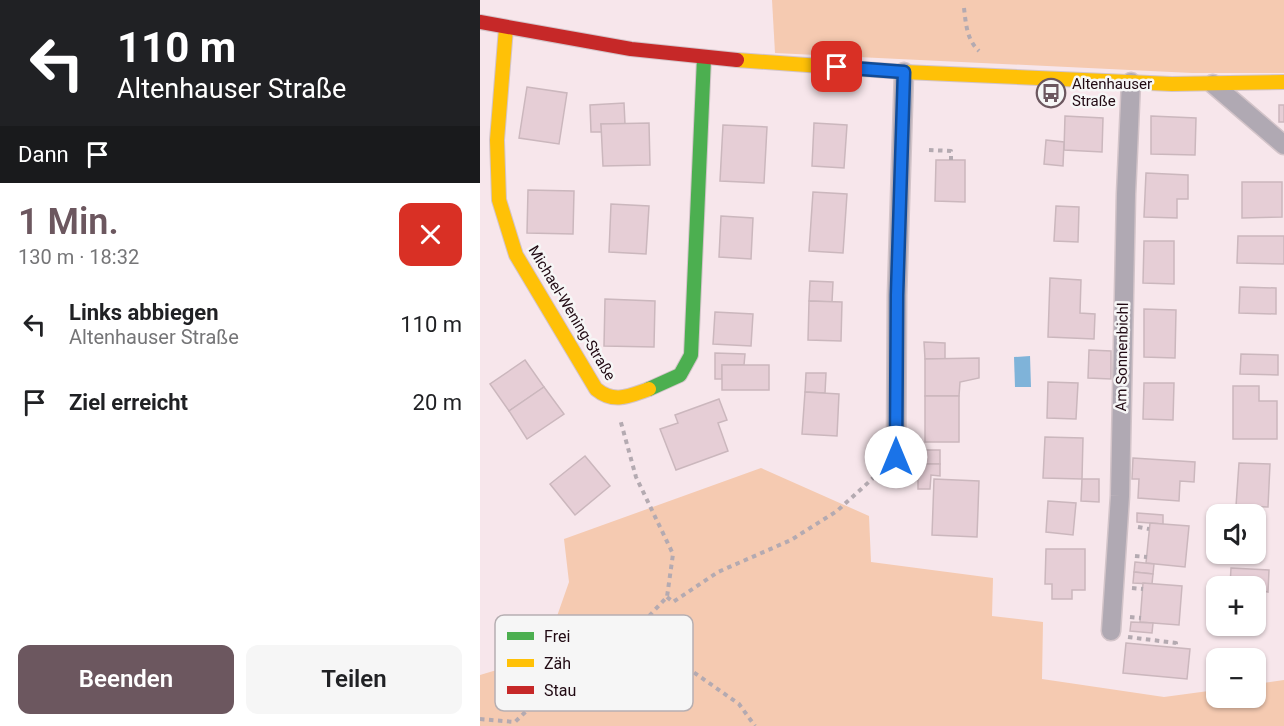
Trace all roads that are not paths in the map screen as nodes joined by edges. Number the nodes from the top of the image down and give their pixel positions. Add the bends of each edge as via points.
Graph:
1 (480, 22) edge
2 (506, 28) junction
3 (704, 58) junction
4 (904, 72) junction
5 (1131, 82) junction
6 (1284, 82) edge
7 (1213, 84) junction
8 (1284, 145) edge
9 (896, 457) road end
10 (1111, 631) road end

1 - 2 street
2 - 3 street
2 - 3 street, Michael-Wening-Straße via 497,140 499,200 516,255 596,389 607,397 653,389 679,376 692,354
3 - 4 street
4 - 5 street
4 - 9 street
5 - 7 street
5 - 10 street, Am Sonnenbichl via 1119,525
6 - 7 street
7 - 8 street

